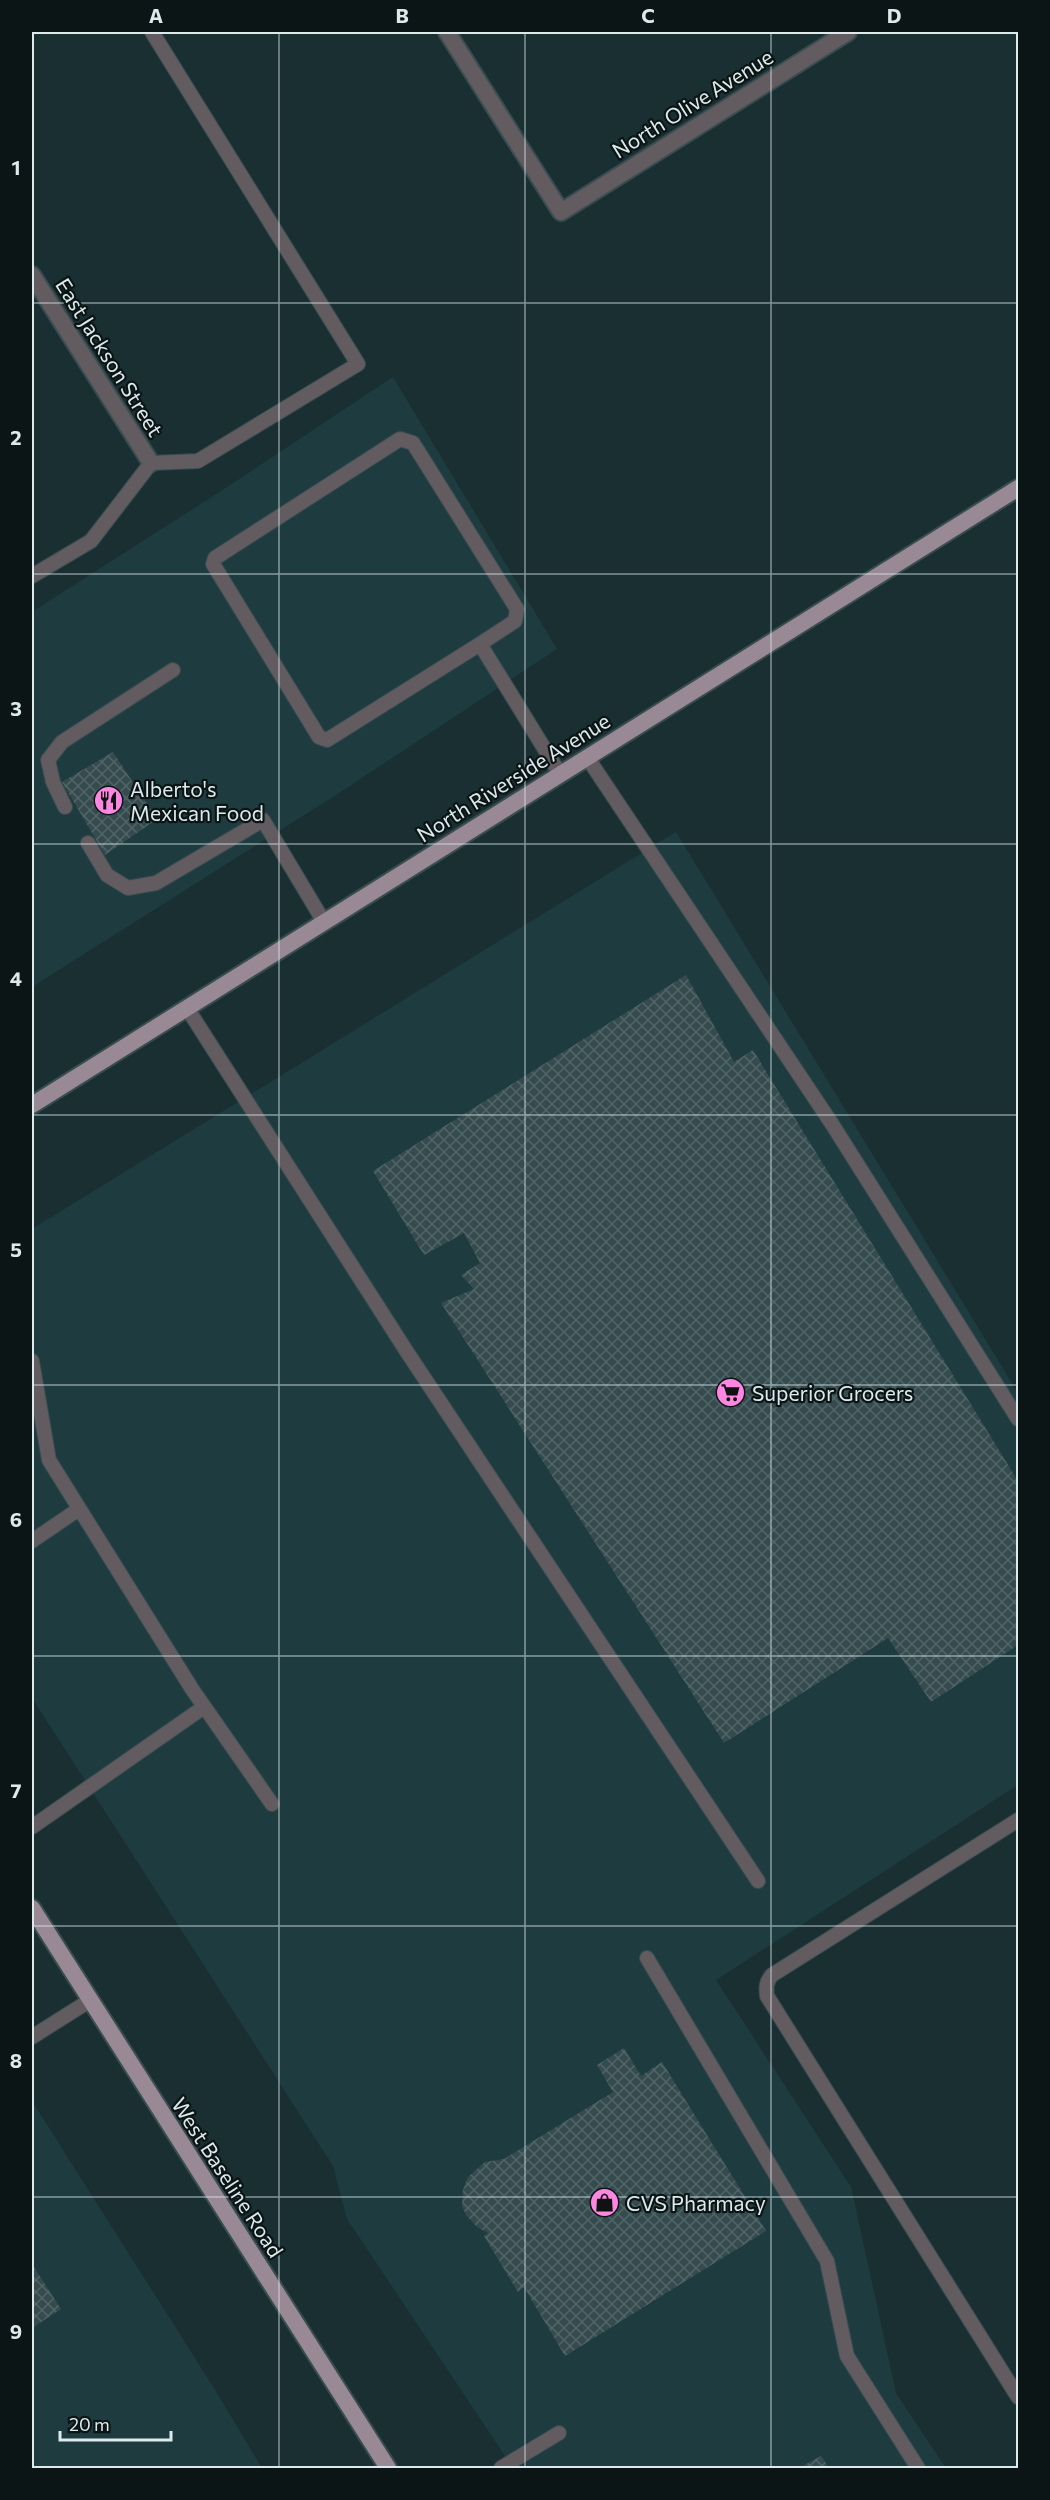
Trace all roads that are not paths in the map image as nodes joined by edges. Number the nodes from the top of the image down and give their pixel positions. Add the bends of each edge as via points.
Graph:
1 (152, 32) edge
2 (447, 32) edge
3 (848, 32) edge
4 (32, 275) edge
5 (151, 463) junction
6 (1018, 488) edge
7 (32, 576) edge
8 (480, 644) junction
9 (173, 670) dead end
10 (587, 757) junction
11 (560, 774) junction
12 (65, 807) dead end
13 (88, 843) dead end
14 (324, 922) junction
15 (187, 1008) junction
16 (32, 1105) edge
17 (32, 1361) edge
18 (1018, 1419) edge
19 (79, 1509) junction
20 (32, 1541) edge
21 (204, 1707) junction
22 (272, 1804) dead end
23 (1018, 1820) edge
24 (32, 1827) edge
25 (758, 1881) dead end
26 (32, 1908) edge
27 (647, 1958) dead end
28 (89, 2001) junction
29 (32, 2037) edge
30 (1018, 2397) edge
31 (559, 2433) dead end
32 (388, 2469) edge
33 (501, 2469) edge
34 (918, 2469) edge

1 - 5 lane via 358,364 198,461
2 - 3 street, North Olive Avenue via 561,212
4 - 5 street, East Jackson Street
5 - 7 lane via 91,541
6 - 10 main road, North Riverside Avenue
8 - 8 lane via 327,740 320,737 213,564 215,558 400,439 413,443 517,609 515,621
8 - 11 lane
9 - 12 lane via 62,742 48,760
10 - 11 main road, North Riverside Avenue
10 - 18 lane via 832,1124
11 - 14 main road, North Riverside Avenue
13 - 14 lane via 107,874 128,888 156,884 263,820
14 - 15 main road, North Riverside Avenue
15 - 16 main road, North Riverside Avenue
15 - 25 lane via 412,1361
17 - 19 lane via 49,1460
19 - 20 lane
19 - 21 lane
21 - 22 lane
21 - 24 lane
23 - 30 lane via 772,1975 766,1988 767,1996
26 - 28 main road, West Baseline Road
27 - 34 lane via 827,2261 847,2356
28 - 29 lane
28 - 32 main road, West Baseline Road
31 - 33 lane

